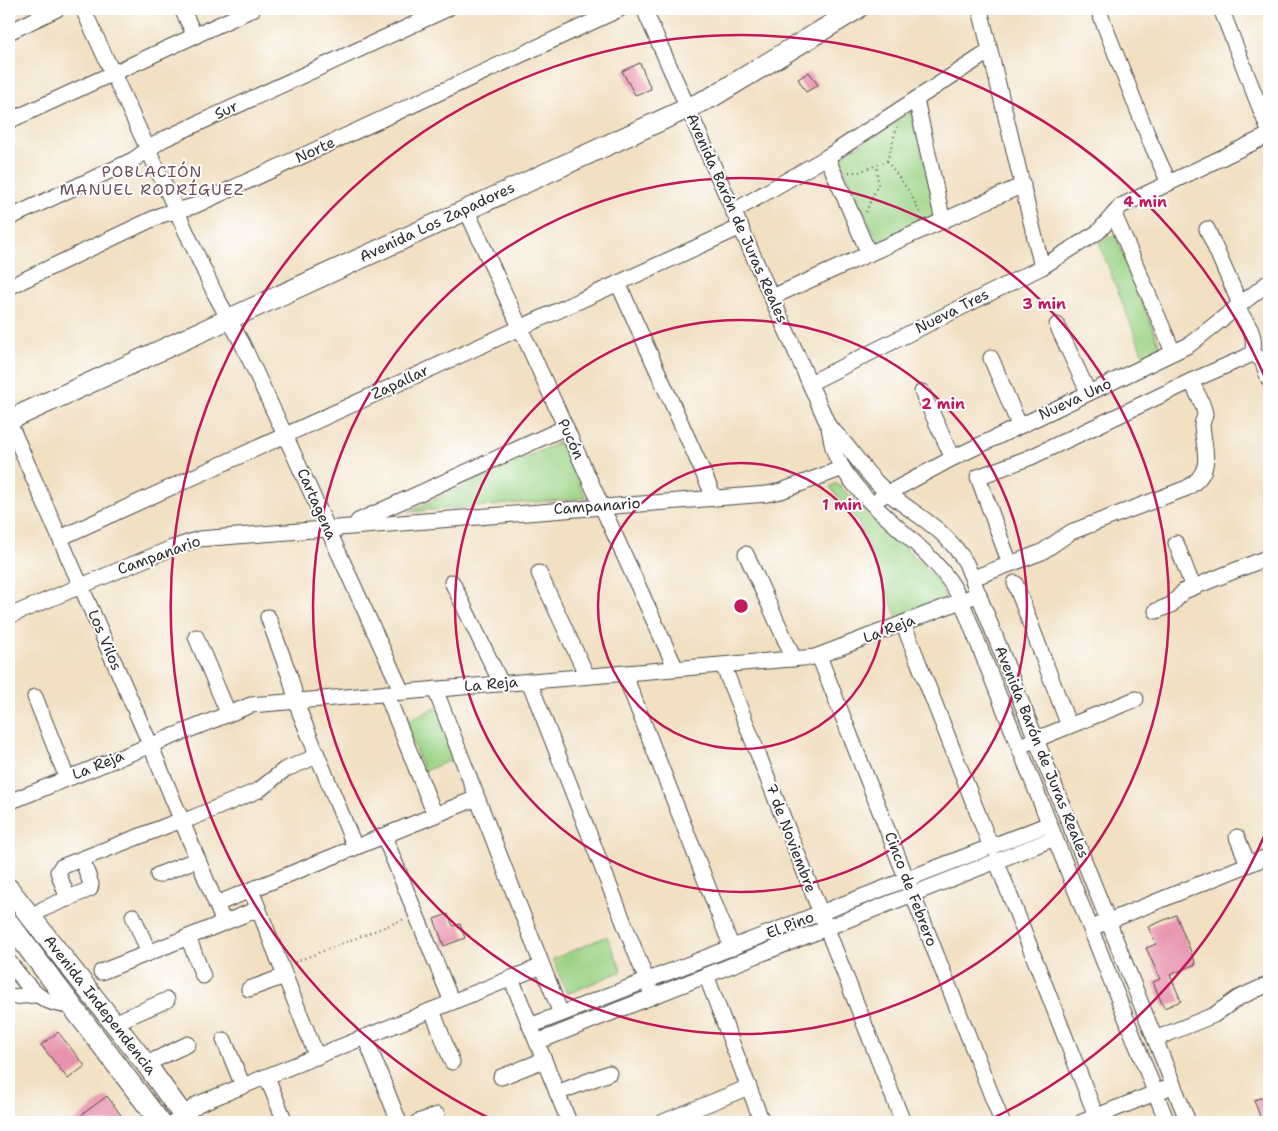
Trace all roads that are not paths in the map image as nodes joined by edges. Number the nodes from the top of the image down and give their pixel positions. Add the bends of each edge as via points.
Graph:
1 (58, 9) edge
2 (83, 9) edge
3 (182, 9) edge
4 (253, 9) edge
5 (447, 9) edge
6 (620, 9) edge
7 (644, 9) edge
8 (857, 9) edge
9 (980, 9) edge
10 (1098, 9) edge
11 (1221, 9) edge
12 (9, 32) edge
13 (195, 36) junction
14 (990, 51) junction
15 (112, 74) junction
16 (916, 99) junction
17 (688, 108) junction
18 (9, 121) edge
19 (1269, 133) edge
20 (147, 150) junction
21 (827, 157) junction
22 (1169, 183) junction
23 (1022, 185) junction
24 (466, 209) junction
25 (176, 211) junction
26 (734, 211) junction
27 (1114, 214) junction
28 (9, 218) edge
29 (943, 221) junction
30 (741, 227) junction
31 (1207, 230) dead end
32 (869, 254) junction
33 (1042, 267) junction
34 (1269, 282) edge
35 (618, 283) junction
36 (9, 287) edge
37 (772, 297) junction
38 (1238, 306) junction
39 (228, 318) junction
40 (1057, 325) dead end
41 (520, 328) junction
42 (1173, 352) junction
43 (1252, 353) junction
44 (991, 358) dead end
45 (1268, 370) edge
46 (1191, 381) junction
47 (810, 383) junction
48 (922, 392) dead end
49 (1088, 392) junction
50 (9, 421) edge
51 (1019, 425) junction
52 (566, 427) junction
53 (829, 427) junction
54 (286, 435) junction
55 (953, 458) junction
56 (843, 468) junction
57 (889, 493) junction
58 (714, 497) junction
59 (872, 502) junction
60 (602, 506) junction
61 (348, 526) junction
62 (328, 528) junction
63 (60, 538) junction
64 (1176, 543) dead end
65 (746, 554) dead end
66 (1269, 557) edge
67 (1010, 564) junction
68 (539, 573) dead end
69 (973, 578) junction
70 (452, 582) dead end
71 (1015, 583) dead end
72 (81, 585) junction
73 (1193, 588) junction
74 (979, 594) junction
75 (961, 600) junction
76 (1156, 611) dead end
77 (9, 616) edge
78 (268, 617) dead end
79 (903, 623) junction
80 (196, 636) dead end
81 (820, 656) junction
82 (794, 659) junction
83 (724, 665) junction
84 (676, 669) junction
85 (624, 673) junction
86 (588, 676) junction
87 (529, 681) junction
88 (501, 684) junction
89 (435, 689) junction
90 (394, 693) junction
91 (35, 697) dead end
92 (1136, 699) dead end
93 (297, 701) junction
94 (228, 713) junction
95 (1069, 726) junction
96 (1036, 739) junction
97 (150, 744) junction
98 (1019, 746) junction
99 (317, 756) junction
100 (67, 778) junction
101 (477, 798) junction
102 (9, 802) edge
103 (436, 815) junction
104 (182, 821) junction
105 (1052, 831) junction
106 (384, 836) junction
107 (1237, 837) dead end
108 (355, 847) junction
109 (994, 853) junction
110 (1269, 856) edge
111 (82, 859) junction
112 (198, 859) junction
113 (1248, 864) junction
114 (158, 875) dead end
115 (907, 879) junction
116 (9, 889) edge
117 (251, 890) junction
118 (912, 894) junction
119 (68, 899) junction
120 (216, 904) junction
121 (258, 909) junction
122 (821, 913) junction
123 (134, 916) dead end
124 (31, 918) junction
125 (1108, 921) junction
126 (224, 922) junction
127 (827, 928) junction
128 (1091, 928) junction
129 (12, 934) edge
130 (188, 937) junction
131 (732, 948) junction
132 (148, 952) junction
133 (9, 962) edge
134 (542, 966) junction
135 (287, 970) junction
136 (101, 972) dead end
137 (706, 975) junction
138 (203, 976) dead end
139 (511, 978) junction
140 (646, 981) junction
141 (1269, 984) edge
142 (249, 989) dead end
143 (35, 995) junction
144 (9, 996) edge
145 (652, 996) junction
146 (168, 1000) dead end
147 (452, 1002) junction
148 (73, 1006) junction
149 (432, 1010) junction
150 (561, 1014) junction
151 (114, 1023) junction
152 (530, 1026) junction
153 (365, 1037) junction
154 (1155, 1039) junction
155 (224, 1040) dead end
156 (537, 1042) junction
157 (188, 1044) dead end
158 (317, 1056) junction
159 (544, 1060) junction
160 (452, 1062) dead end
161 (146, 1064) junction
162 (609, 1073) dead end
163 (267, 1077) junction
164 (501, 1078) dead end
165 (1173, 1085) junction
166 (243, 1086) junction
167 (749, 1087) junction
168 (557, 1093) junction
169 (1156, 1093) junction
170 (436, 1115) dead end
171 (1096, 1116) junction
172 (182, 1120) edge
173 (393, 1121) edge
174 (160, 1122) edge
175 (284, 1122) edge
176 (418, 1122) edge
177 (569, 1122) edge
178 (663, 1122) edge
179 (762, 1122) edge
180 (903, 1122) edge
181 (1002, 1122) edge
182 (1082, 1122) edge
183 (1167, 1122) edge
184 (1188, 1122) edge

1 - 12 street
2 - 15 street, Cartagena
3 - 13 street
4 - 13 street
5 - 20 street, Sur via 162,140
6 - 25 street, Norte via 194,206
7 - 17 street, Avenida Barón de Juras Reales
8 - 17 main road, Avenida Los Zapadores via 738,83
9 - 14 street
10 - 22 street
11 - 19 street
13 - 15 street
14 - 16 street
14 - 23 street
15 - 18 street
15 - 20 street, Cartagena
16 - 21 street
16 - 29 street
17 - 24 main road, Avenida Los Zapadores
17 - 26 street, Avenida Barón de Juras Reales
19 - 22 street, Nueva Tres
20 - 25 street, Cartagena
20 - 28 street, Sur via 133,160
21 - 26 street
21 - 32 street
22 - 27 street, Nueva Tres via 1121,206
23 - 29 street
23 - 33 street
24 - 39 main road, Avenida Los Zapadores
24 - 41 street, Pucón
25 - 36 street, Norte via 161,215
25 - 39 street, Cartagena
26 - 30 street, Avenida Barón de Juras Reales
27 - 33 street, Nueva Tres via 1098,232
27 - 42 street
29 - 32 street
30 - 35 street, Zapallar
30 - 37 street, Avenida Barón de Juras Reales
31 - 38 street
32 - 37 street
33 - 47 street, Nueva Tres
34 - 38 street, Nueva Uno
35 - 41 street, Zapallar
35 - 58 street
37 - 47 street, Avenida Barón de Juras Reales
38 - 42 street, Nueva Uno via 1189,345
38 - 43 street via 1253,337
39 - 50 main road, Avenida Los Zapadores
39 - 54 street, Cartagena
40 - 49 street
41 - 52 street, Pucón
41 - 54 street, Zapallar
42 - 49 street, Nueva Uno
43 - 45 street
43 - 46 street
44 - 51 street
46 - 67 street via 1205,413 1202,422 1207,451 1206,465 1196,483 1072,532 1042,552
46 - 67 street via 1031,457 978,477
47 - 53 street, Avenida Barón de Juras Reales
48 - 55 street
49 - 51 street, Nueva Uno
50 - 63 street, Los Vilos
51 - 55 street, Nueva Uno
52 - 60 street, Pucón
52 - 61 street, Campanario
53 - 56 street, Avenida Barón de Juras Reales via 833,450
53 - 57 street, Avenida Barón de Juras Reales
54 - 62 street, Cartagena
54 - 63 street, Zapallar
55 - 57 street, Nueva Uno
56 - 58 street, Campanario via 774,493
56 - 59 street, Avenida Barón de Juras Reales
57 - 59 street, Nueva Uno
57 - 69 street, Avenida Barón de Juras Reales via 943,533 956,547
58 - 60 street, Campanario
59 - 75 street, Avenida Barón de Juras Reales via 937,563
60 - 61 street, Campanario
60 - 84 street, Pucón
61 - 62 street, Campanario
62 - 72 street, Campanario via 192,541
62 - 90 street, Cartagena
63 - 72 street, Los Vilos
64 - 73 street
65 - 82 street
66 - 73 street
67 - 69 street
68 - 86 street
69 - 74 street, Avenida Barón de Juras Reales
70 - 88 street
71 - 95 street
72 - 77 street, Campanario
72 - 97 street, Los Vilos
73 - 76 street via 1184,591 1171,605
74 - 75 street, La Reja
74 - 96 street, Avenida Barón de Juras Reales
75 - 79 street, La Reja
75 - 98 street, Avenida Barón de Juras Reales
78 - 93 street
79 - 81 street, La Reja
79 - 109 street
80 - 94 street
81 - 82 street, La Reja
81 - 115 street, Cinco de Febrero
82 - 83 street, La Reja
83 - 84 street, La Reja
83 - 122 street, 7 de Noviembre
84 - 85 street, La Reja
85 - 86 street, La Reja
85 - 131 street
86 - 87 street, La Reja
87 - 88 street, La Reja
87 - 140 street
88 - 89 street, La Reja
89 - 90 street, La Reja
89 - 101 street
90 - 93 street, La Reja
90 - 103 street, Cartagena
91 - 100 street
92 - 95 street
93 - 94 street, La Reja via 250,705
93 - 99 street
94 - 97 street, La Reja
95 - 96 street
96 - 98 street
96 - 125 street, Avenida Barón de Juras Reales
97 - 100 street, La Reja
97 - 104 street, Los Vilos
98 - 105 street, Avenida Barón de Juras Reales
99 - 104 street via 284,770 259,790
99 - 108 street
100 - 102 street, La Reja
101 - 103 street
101 - 134 street
103 - 106 street
104 - 111 street
104 - 112 street, Los Vilos
105 - 109 street, El Pino
105 - 128 street, Avenida Barón de Juras Reales
106 - 108 street
106 - 147 street
107 - 113 street
108 - 117 street
109 - 115 street, El Pino
109 - 118 street, El Pino
109 - 171 street
110 - 113 street
111 - 119 street via 91,888
111 - 119 street via 58,869
112 - 114 street
112 - 120 street, Los Vilos
113 - 125 street
115 - 118 street, Cinco de Febrero
115 - 122 street, El Pino
116 - 124 main road, Avenida Independencia
117 - 120 street
117 - 121 street
118 - 127 street, El Pino
118 - 181 street, Cinco de Febrero
119 - 124 street via 43,909
120 - 126 street, Los Vilos
121 - 126 street
121 - 135 street
122 - 127 street, 7 de Noviembre
122 - 131 street, El Pino
123 - 132 street
124 - 151 main road, Avenida Independencia
125 - 128 street
125 - 154 street, Avenida Barón de Juras Reales
126 - 130 street
127 - 137 street, El Pino
127 - 180 street, 7 de Noviembre
128 - 169 street, Avenida Barón de Juras Reales
129 - 148 main road, Avenida Independencia
130 - 132 street
130 - 138 street
131 - 140 street, El Pino
132 - 136 street
133 - 143 street
134 - 139 street
134 - 150 street
135 - 142 street
135 - 158 street
137 - 145 street, El Pino
137 - 167 street
139 - 147 street
139 - 152 street
140 - 145 street
140 - 150 street, El Pino
141 - 154 street via 1238,998 1214,1015
143 - 144 street
143 - 148 street via 49,1003
145 - 156 street, El Pino
146 - 151 street
147 - 149 street
148 - 174 main road, Avenida Independencia
149 - 153 street
149 - 160 street
150 - 152 street, El Pino
151 - 161 main road, Avenida Independencia
152 - 156 street
153 - 158 street
153 - 173 street
154 - 165 street, Avenida Barón de Juras Reales
155 - 166 street
156 - 159 street
157 - 161 street
158 - 163 street
159 - 164 street
159 - 168 street
161 - 172 main road, Avenida Independencia
162 - 168 street
163 - 166 street
163 - 175 street
165 - 169 street
165 - 184 street, Avenida Barón de Juras Reales
166 - 172 street via 198,1104
167 - 178 street
167 - 179 street
168 - 177 street
169 - 171 street
169 - 183 street, Avenida Barón de Juras Reales
170 - 176 street
171 - 182 street

